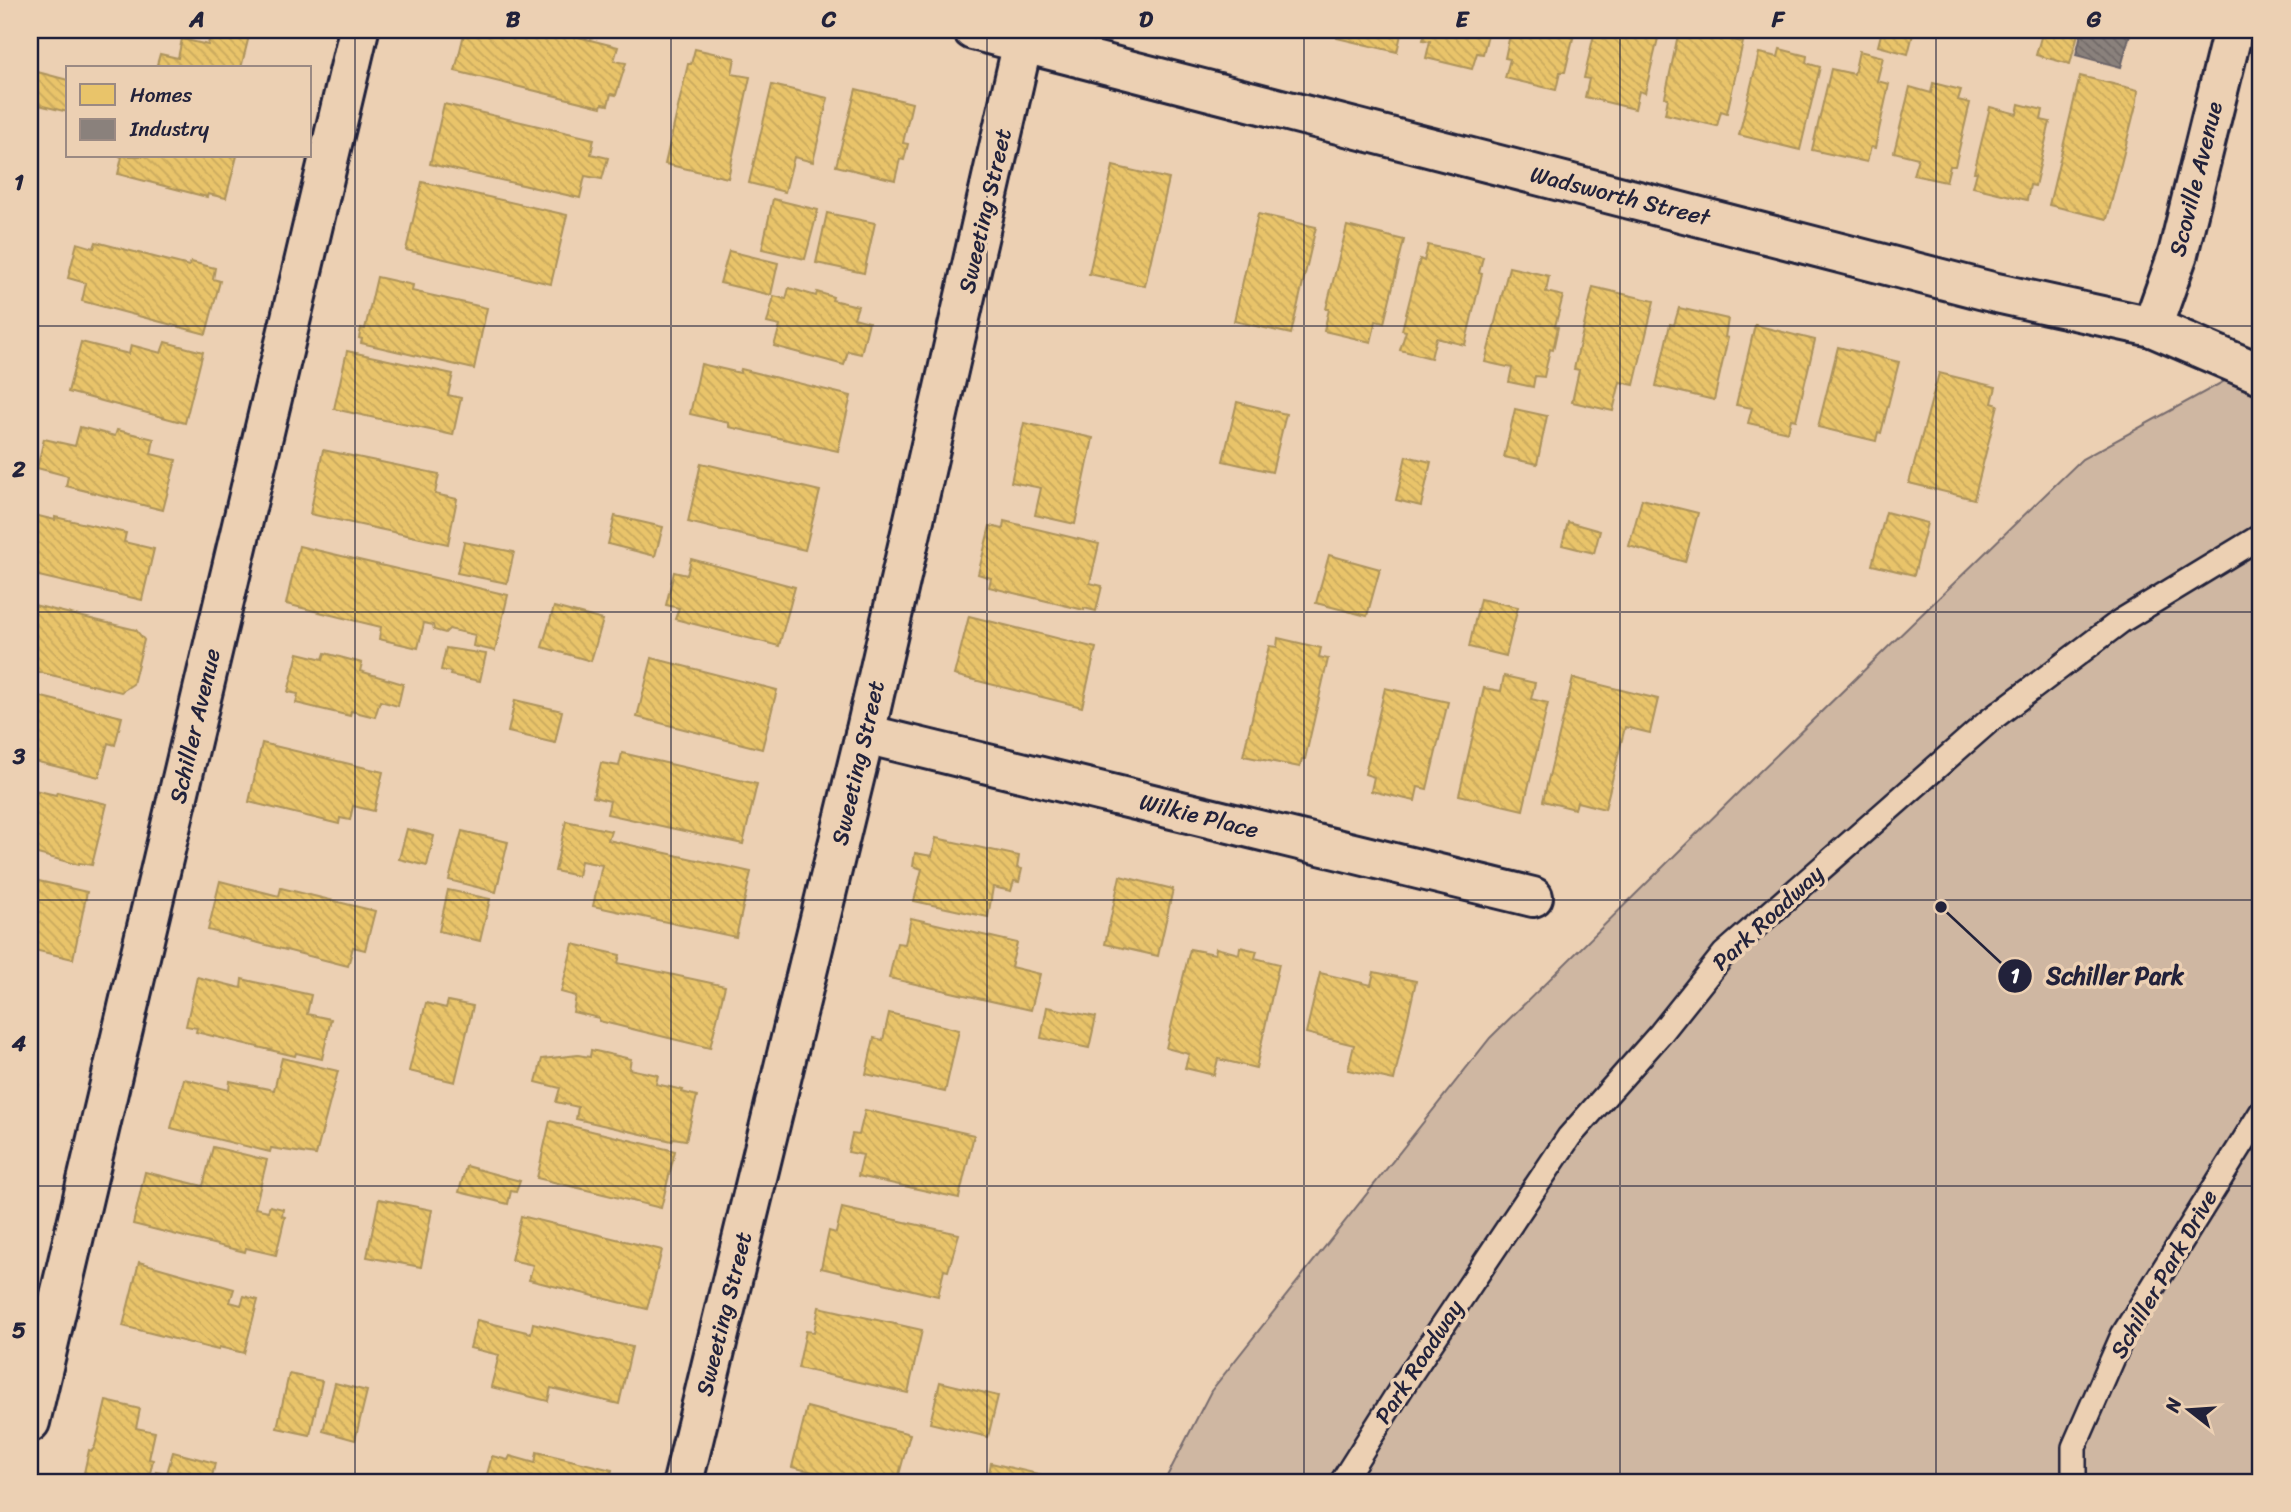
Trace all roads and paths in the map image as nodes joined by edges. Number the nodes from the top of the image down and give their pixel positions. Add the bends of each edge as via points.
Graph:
1 (359, 30) edge
2 (973, 30) edge
3 (2233, 30) edge
4 (1023, 42) junction
5 (2152, 327) junction
6 (2261, 374) edge
7 (2261, 536) edge
8 (866, 734) junction
9 (1532, 897) dead end
10 (2261, 1113) edge
11 (30, 1422) edge
12 (683, 1482) edge
13 (1342, 1482) edge
14 (2074, 1482) edge

1 - 11 street, Schiller Avenue
2 - 4 street, Wadsworth Street
3 - 5 street, Scoville Avenue via 2178,254
4 - 5 street, Wadsworth Street via 1992,292
4 - 8 street, Sweeting Street
5 - 6 street, Wadsworth Street
7 - 13 lane, Park Roadway via 2121,621 1989,721 1724,954 1569,1137
8 - 9 street, Wilkie Place
8 - 12 street, Sweeting Street
10 - 14 lane, Schiller Park Drive via 2123,1335 2074,1447

